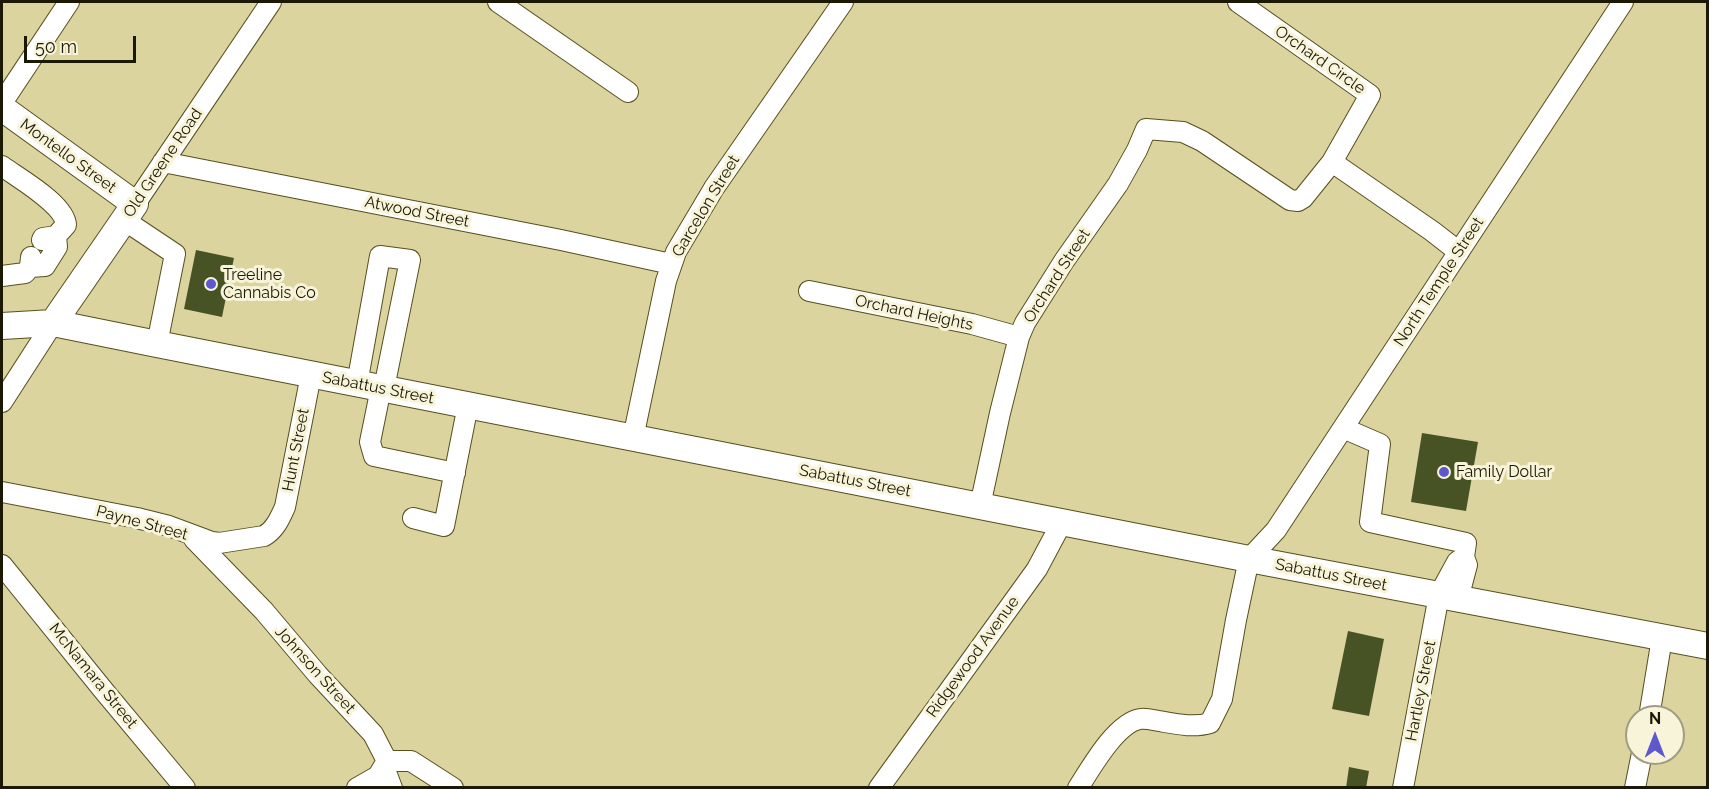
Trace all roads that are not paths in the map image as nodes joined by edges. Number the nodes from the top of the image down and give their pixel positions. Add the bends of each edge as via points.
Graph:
1 (69, 2) edge
2 (271, 2) edge
3 (498, 2) edge
4 (843, 2) edge
5 (1238, 2) edge
6 (1623, 2) edge
7 (628, 92) dead end
8 (2, 105) edge
9 (1146, 129) joint
10 (163, 162) junction
11 (1332, 162) junction
12 (2, 166) edge
13 (130, 212) junction
14 (1459, 252) junction
15 (671, 264) junction
16 (2, 276) edge
17 (809, 291) dead end
18 (53, 323) junction
19 (2, 326) edge
20 (1019, 337) junction
21 (157, 344) junction
22 (311, 375) junction
23 (374, 387) junction
24 (2, 402) edge
25 (468, 405) junction
26 (1343, 428) junction
27 (633, 438) junction
28 (455, 473) junction
29 (2, 492) edge
30 (980, 506) junction
31 (413, 518) dead end
32 (1062, 522) junction
33 (277, 524) joint
34 (183, 533) junction
35 (1250, 559) junction
36 (2, 565) edge
37 (1448, 597) junction
38 (1662, 638) junction
39 (1707, 646) edge
40 (1651, 705) edge
41 (387, 761) junction
42 (1640, 765) edge
43 (185, 788) edge
44 (357, 788) edge
45 (392, 788) edge
46 (453, 788) edge
47 (879, 788) edge
48 (1078, 788) edge
49 (1403, 788) edge
50 (1635, 788) edge

1 - 8 street
2 - 10 street, Old Greene Road
3 - 7 street
4 - 15 street, Garcelon Street via 714,188
5 - 11 street, Orchard Circle via 1370,94
6 - 14 street, North Temple Street
8 - 13 main road, Montello Street
9 - 11 street, Orchard Circle via 1183,132 1203,141 1290,200 1303,198
9 - 20 street, Orchard Street via 1118,184 1064,261
10 - 13 street, Old Greene Road
10 - 15 street, Atwood Street
11 - 14 street
12 - 16 street via 57,206 66,218 66,225 49,238 57,247 45,266 31,262 26,273
13 - 18 main road, Old Greene Road
13 - 21 street via 175,254
14 - 26 street, North Temple Street
15 - 27 street, Garcelon Street
17 - 20 street, Orchard Heights
18 - 19 main road, Sabattus Street
18 - 21 main road, Sabattus Street
18 - 24 street
20 - 30 street, Orchard Street
21 - 22 main road, Sabattus Street
22 - 23 main road, Sabattus Street
22 - 33 street, Hunt Street via 285,507
23 - 23 street via 410,260 380,256
23 - 25 main road, Sabattus Street
23 - 28 street via 370,442 374,456
25 - 27 main road, Sabattus Street
25 - 28 street
26 - 35 street, North Temple Street via 1276,530
26 - 37 street, Hartley Street via 1380,444 1370,522 1466,543
27 - 30 main road, Sabattus Street
28 - 31 street via 444,526
29 - 34 street, Payne Street via 137,518
30 - 32 main road, Sabattus Street
32 - 35 main road, Sabattus Street
32 - 47 street, Ridgewood Avenue via 1036,569
33 - 34 street, Payne Street via 264,536 219,543
34 - 41 street, Johnson Street via 208,551 264,611 373,734
35 - 37 main road, Sabattus Street
35 - 48 street via 1222,699 1210,723 1178,725 1148,719 1134,722 1107,746
36 - 43 street, McNamara Street
37 - 38 main road, Sabattus Street
37 - 49 street, Hartley Street
38 - 39 main road, Sabattus Street
38 - 40 street
41 - 44 street via 378,776
41 - 45 street, Johnson Street
41 - 46 street via 411,761
42 - 50 street

